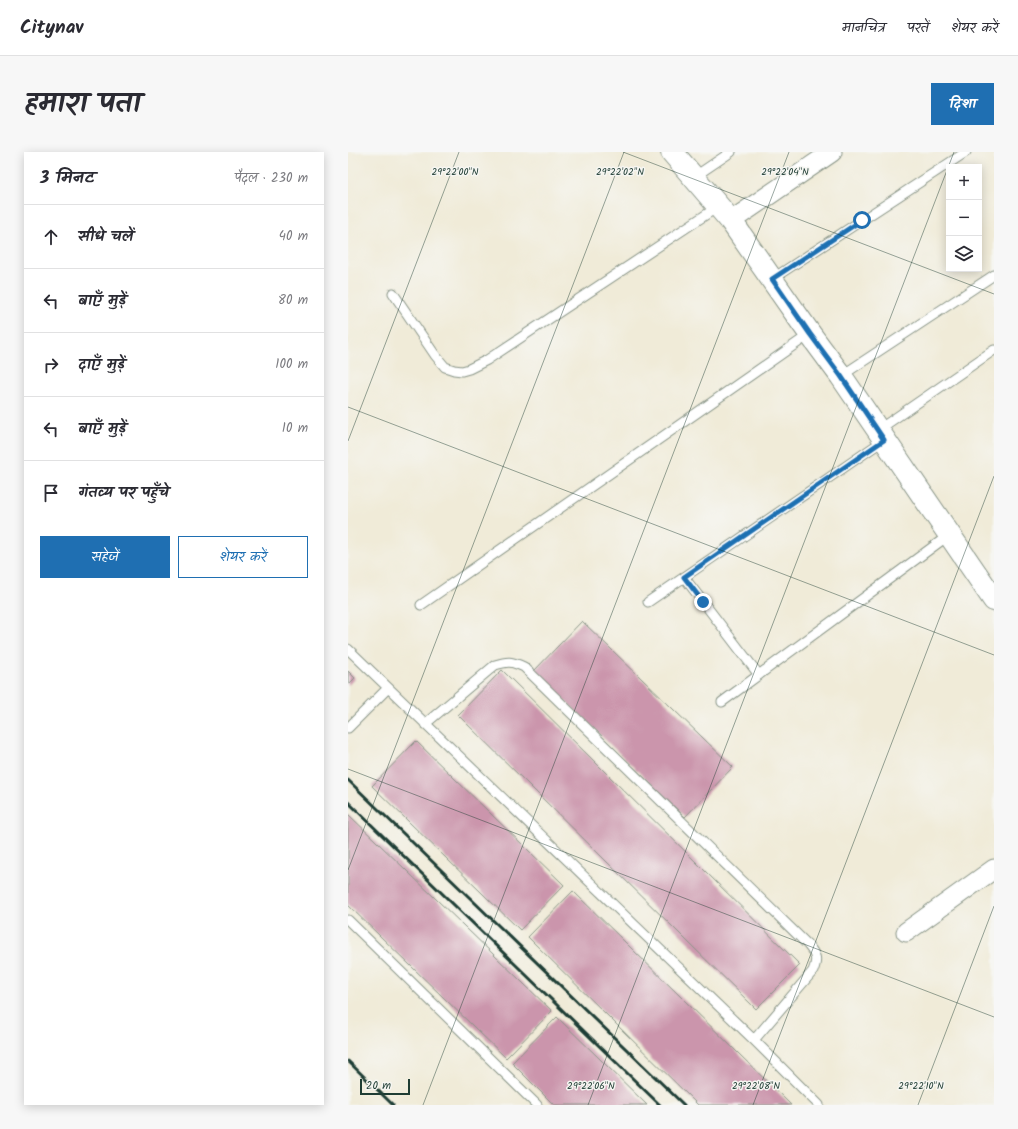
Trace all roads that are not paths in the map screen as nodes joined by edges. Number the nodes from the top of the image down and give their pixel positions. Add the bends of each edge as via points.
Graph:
1 (672, 152) edge
2 (731, 152) edge
3 (832, 152) edge
4 (966, 152) edge
5 (694, 177) junction
6 (725, 213) junction
7 (994, 274) edge
8 (772, 279) junction
9 (393, 293) dead end
10 (810, 334) junction
11 (994, 350) edge
12 (841, 376) junction
13 (881, 435) junction
14 (949, 535) junction
15 (684, 577) junction
16 (994, 600) edge
17 (648, 602) dead end
18 (421, 605) dead end
19 (348, 649) edge
20 (759, 675) junction
21 (388, 688) junction
22 (722, 702) dead end
23 (425, 724) junction
24 (348, 728) edge
25 (994, 869) edge
26 (348, 920) edge
27 (906, 932) dead end
28 (754, 1040) junction
29 (537, 1105) edge
30 (819, 1105) edge

1 - 5 main road
2 - 5 lane
3 - 6 street
4 - 8 lane
5 - 6 main road
6 - 8 main road
6 - 9 lane via 487,360 462,371 445,367
7 - 12 lane
8 - 10 main road
10 - 12 main road
10 - 18 lane
11 - 13 lane
12 - 13 main road
13 - 14 main road
13 - 15 lane
14 - 16 main road
14 - 20 lane
15 - 17 lane
15 - 20 lane
19 - 21 lane
20 - 22 lane
21 - 23 lane
21 - 24 lane
23 - 28 lane
23 - 28 lane via 495,665 513,662 524,667 815,953 813,971
25 - 27 street
26 - 29 lane
28 - 30 lane

